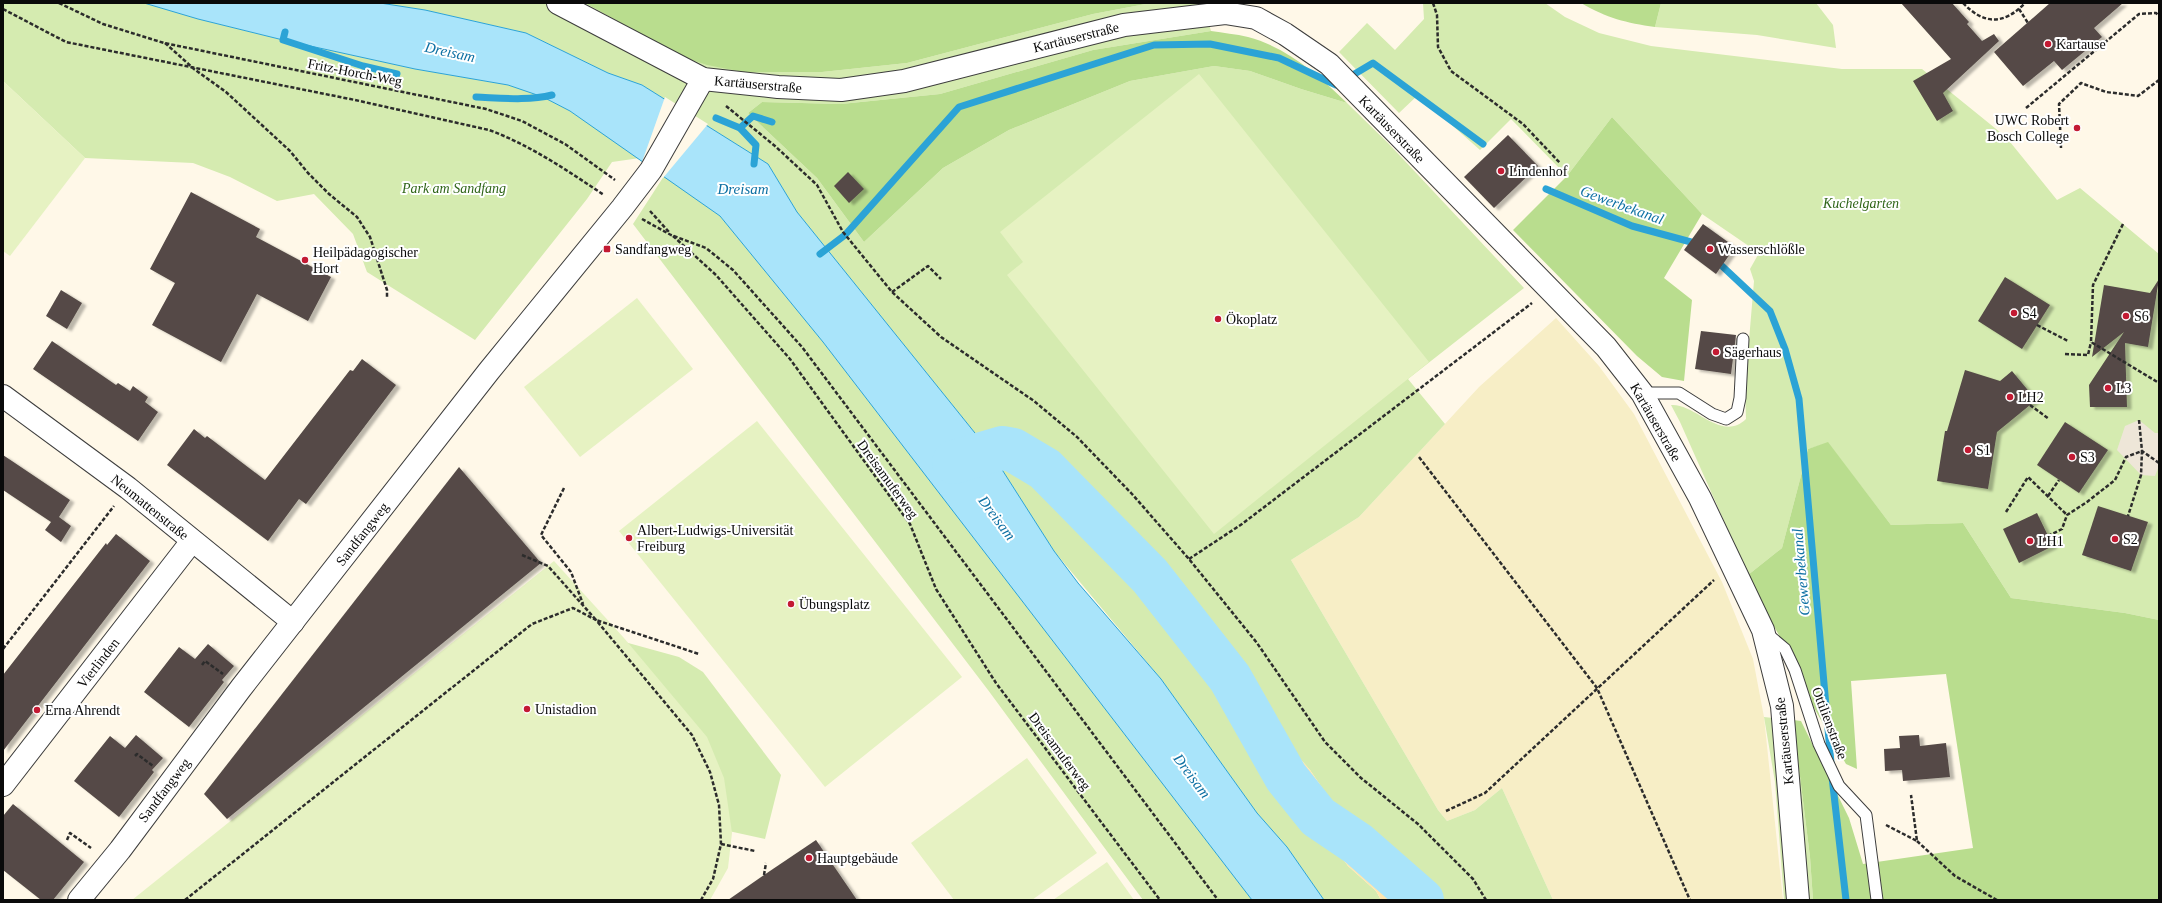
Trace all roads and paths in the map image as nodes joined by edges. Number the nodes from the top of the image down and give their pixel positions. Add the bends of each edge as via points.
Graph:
1 (59, 3) edge
2 (558, 3) edge
3 (1433, 3) edge
4 (1963, 3) edge
5 (2025, 3) edge
6 (3, 9) edge
7 (2019, 9) junction
8 (2159, 16) edge
9 (2028, 23) dead end
10 (164, 43) junction
11 (194, 69) junction
12 (2159, 80) edge
13 (698, 88) junction
14 (2026, 108) dead end
15 (729, 109) dead end
16 (2061, 148) dead end
17 (1560, 163) dead end
18 (628, 200) junction
19 (2123, 224) dead end
20 (671, 235) junction
21 (941, 279) dead end
22 (1549, 289) junction
23 (892, 292) junction
24 (387, 297) dead end
25 (2037, 325) dead end
26 (1743, 339) dead end
27 (2068, 341) dead end
28 (2091, 342) junction
29 (2065, 354) dead end
30 (2159, 383) edge
31 (1642, 393) junction
32 (3, 396) edge
33 (2030, 405) dead end
34 (2049, 419) dead end
35 (2138, 420) dead end
36 (2142, 451) junction
37 (1418, 457) dead end
38 (2159, 463) edge
39 (2059, 480) dead end
40 (128, 488) junction
41 (564, 488) dead end
42 (2048, 496) junction
43 (2006, 512) dead end
44 (2067, 515) junction
45 (2128, 516) dead end
46 (2048, 536) dead end
47 (192, 541) junction
48 (522, 555) dead end
49 (1189, 560) junction
50 (1733, 567) junction
51 (584, 606) junction
52 (596, 620) junction
53 (293, 622) junction
54 (1763, 630) junction
55 (3, 649) edge
56 (699, 654) dead end
57 (1597, 688) junction
58 (3, 785) edge
59 (1911, 795) dead end
60 (1446, 811) dead end
61 (1866, 815) junction
62 (67, 840) dead end
63 (1917, 841) junction
64 (721, 844) junction
65 (755, 851) dead end
66 (109, 862) junction
67 (766, 863) dead end
68 (764, 875) dead end
69 (79, 900) edge
70 (185, 900) edge
71 (701, 900) edge
72 (1160, 900) edge
73 (1218, 900) edge
74 (1486, 900) edge
75 (1690, 900) edge
76 (1798, 900) edge
77 (1877, 900) edge
78 (1997, 900) edge

1 - 10 path, Fritz-Horch-Weg via 103,24
2 - 13 street, Kartäuserstraße
3 - 17 path via 1438,46 1451,71 1523,124
4 - 7 path via 1973,13 1990,20 2007,18
5 - 7 path
6 - 11 path via 66,42
7 - 9 path
8 - 14 path via 2156,13 2139,14
10 - 11 path
10 - 18 path, Fritz-Horch-Weg via 486,109 522,121 565,144
11 - 18 path via 489,130 508,137 582,180
11 - 24 path via 226,92 290,151 329,194 357,216 370,238
12 - 16 path via 2138,96 2106,92 2081,82 2059,104
13 - 18 street, Sandfangweg via 650,170
13 - 22 street, Kartäuserstraße via 778,87 841,90 904,81 1124,25 1225,13 1256,18 1329,64
15 - 23 path via 775,146 817,185 843,232
18 - 20 path
18 - 20 path, Dreisamuferweg
18 - 53 street, Sandfangweg via 489,371
19 - 28 path via 2093,285
20 - 72 path, Dreisamuferweg via 716,275 790,359 910,524 936,589 996,683
20 - 73 path via 706,248 733,270 802,347
21 - 23 path via 928,266
22 - 31 street, Kartäuserstraße via 1606,347
22 - 49 path via 1261,510
23 - 49 path via 941,338 1034,401 1077,437 1132,494
25 - 27 path
26 - 31 lane via 1740,398 1737,412 1726,419 1712,414 1679,393
28 - 29 path via 2088,355
28 - 30 path
31 - 50 street, Kartäuserstraße via 1700,498
32 - 40 street, Neumattenstraße
33 - 34 path
35 - 36 path
36 - 38 path
36 - 44 path via 2126,457 2114,480
36 - 45 path via 2140,475
37 - 57 path
39 - 42 path
40 - 47 street, Neumattenstraße
40 - 55 path
41 - 51 path via 541,535 571,572
42 - 43 path via 2028,477
42 - 44 path
44 - 46 path via 2062,529
47 - 53 street, Neumattenstraße
47 - 58 street, Vierlinden
48 - 51 path via 548,566
49 - 74 path via 1257,643 1324,742 1361,778 1423,830 1473,879
50 - 54 street, Kartäuserstraße
50 - 57 path via 1719,575
51 - 52 path
52 - 56 path
52 - 64 path via 692,735 710,772 719,805
52 - 70 path via 573,608 532,624
53 - 66 street, Sandfangweg
54 - 61 lane, Ottilienstraße via 1785,649 1795,670 1819,744 1839,786
54 - 76 street, Kartäuserstraße via 1782,706
57 - 60 path via 1485,793
57 - 75 path
59 - 63 path
61 - 63 path
61 - 77 lane
62 - 66 path via 70,833
63 - 78 path via 1955,876
64 - 65 path
64 - 71 path via 713,879
66 - 69 street, Sandfangweg
67 - 68 path

